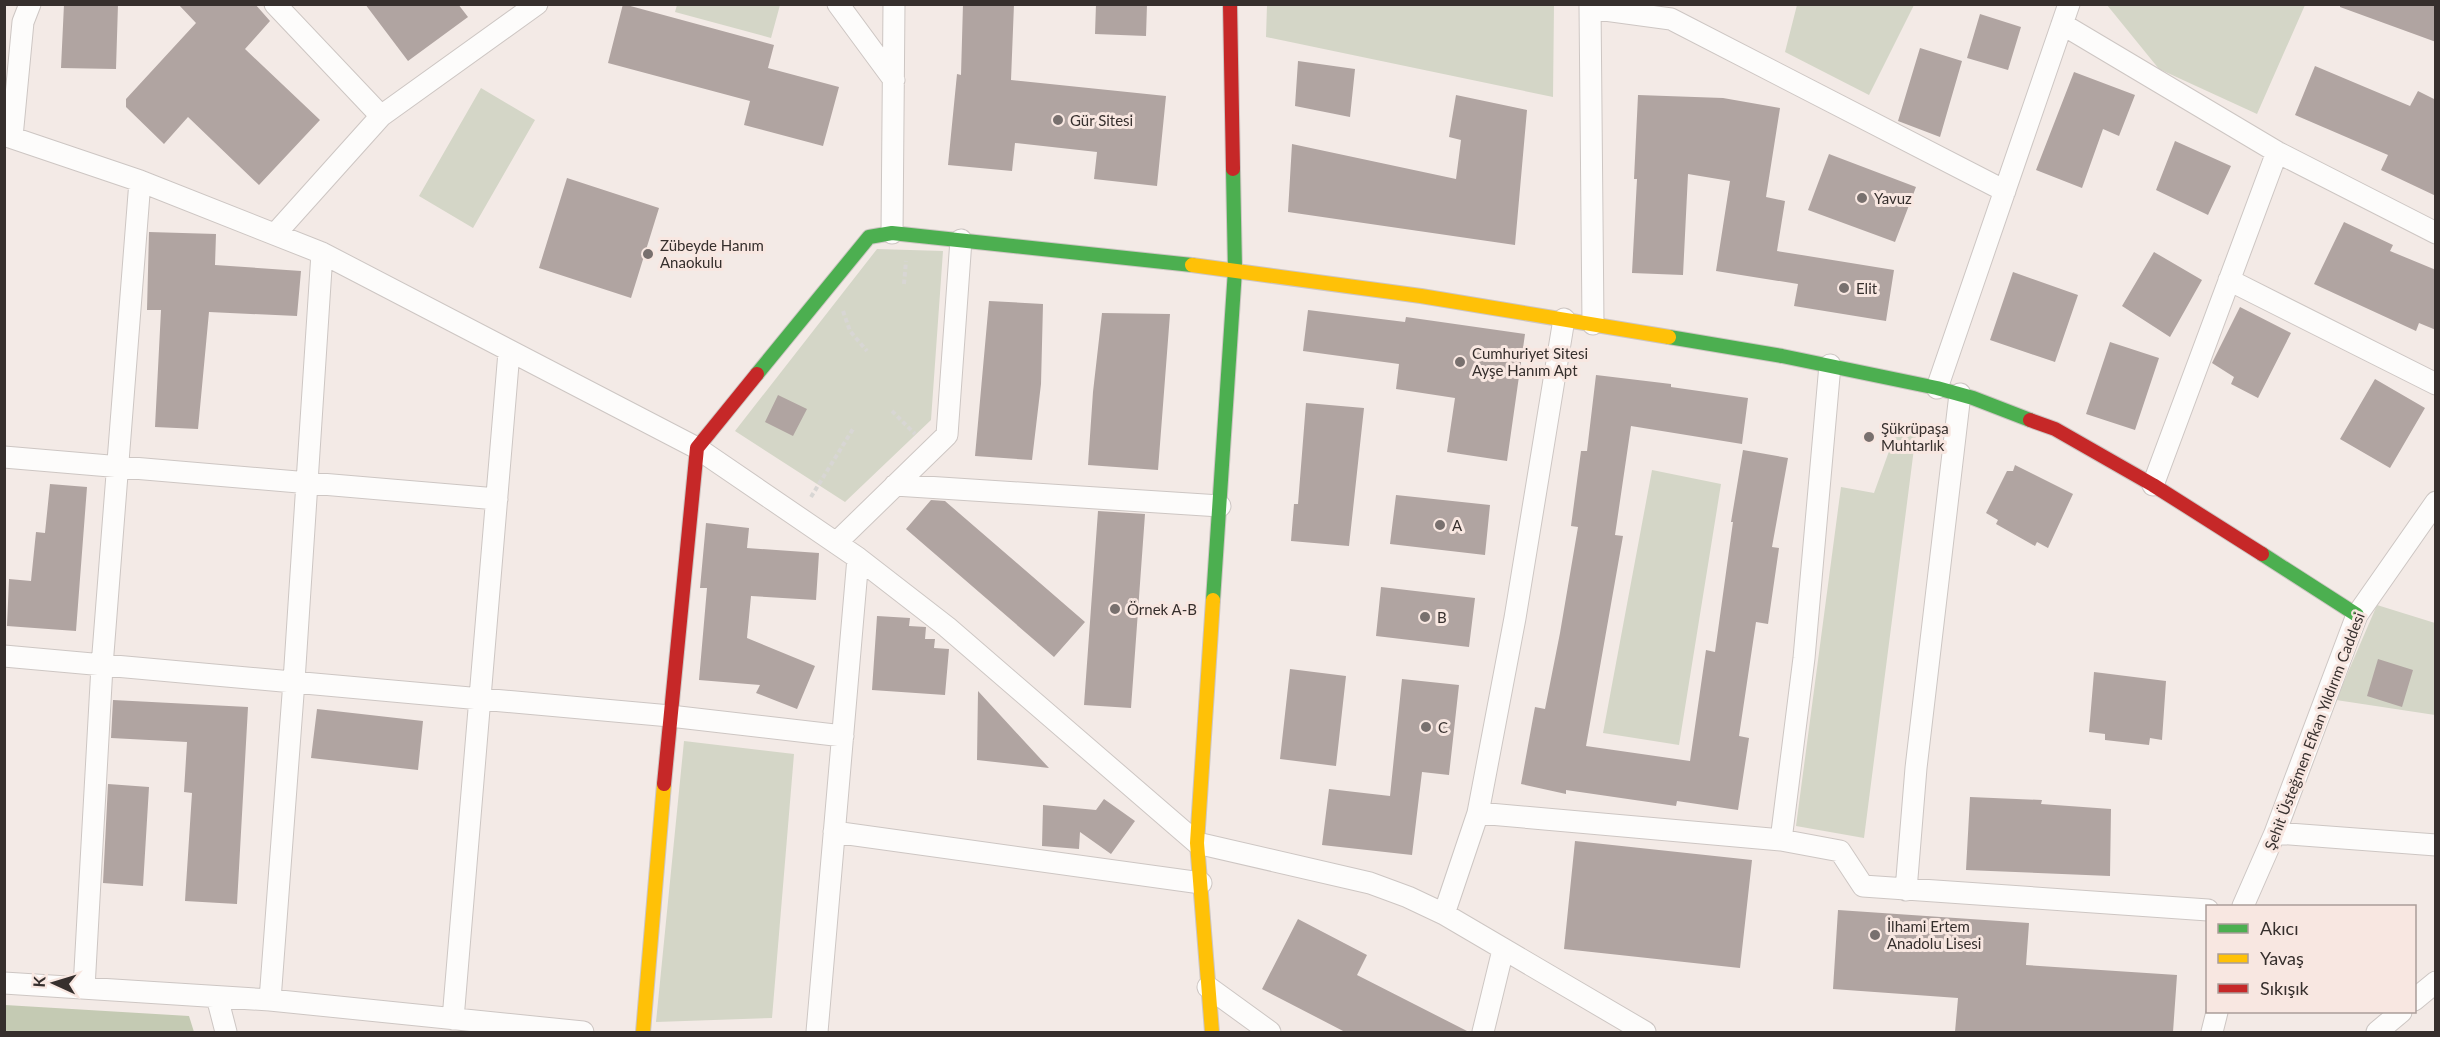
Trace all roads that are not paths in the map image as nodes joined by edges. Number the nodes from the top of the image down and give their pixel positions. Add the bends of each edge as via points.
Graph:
1 (30, 4) edge
2 (275, 4) edge
3 (537, 4) edge
4 (838, 4) edge
5 (894, 4) edge
6 (1230, 4) edge
7 (1590, 6) edge
8 (2066, 14) edge
9 (894, 80) junction
10 (381, 117) junction
11 (8, 136) edge
12 (2277, 152) junction
13 (140, 181) junction
14 (2005, 191) junction
15 (276, 233) junction
16 (892, 233) junction
17 (2436, 233) edge
18 (961, 240) junction
19 (322, 253) junction
20 (1235, 270) junction
21 (2229, 280) junction
22 (1564, 319) junction
23 (1593, 324) junction
24 (509, 352) junction
25 (1830, 365) junction
26 (2436, 384) edge
27 (1937, 388) junction
28 (1960, 394) junction
29 (697, 448) junction
30 (4, 457) edge
31 (118, 467) junction
32 (306, 485) junction
33 (895, 485) junction
34 (2154, 485) junction
35 (497, 499) junction
36 (1220, 506) junction
37 (2434, 508) edge
38 (836, 543) junction
39 (858, 558) junction
40 (2357, 615) junction
41 (4, 656) edge
42 (102, 666) junction
43 (294, 681) junction
44 (480, 700) junction
45 (670, 716) junction
46 (843, 736) junction
47 (1478, 813) junction
48 (834, 832) junction
49 (2275, 833) junction
50 (1781, 840) junction
51 (1197, 843) junction
52 (2436, 845) edge
53 (1201, 883) junction
54 (1906, 890) junction
55 (2243, 905) edge
56 (2206, 910) edge
57 (1444, 914) junction
58 (1503, 950) junction
59 (2436, 981) edge
60 (4, 983) edge
61 (1208, 987) junction
62 (84, 988) junction
63 (217, 997) junction
64 (2416, 999) edge
65 (270, 1000) junction
66 (2217, 1013) edge
67 (2399, 1013) edge
68 (453, 1019) junction
69 (1620, 1026) edge
70 (226, 1032) edge
71 (583, 1032) edge
72 (643, 1032) edge
73 (816, 1032) edge
74 (1212, 1032) edge
75 (1270, 1032) edge
76 (1483, 1032) edge
77 (1645, 1032) edge
78 (2212, 1032) edge
79 (2377, 1032) edge

1 - 11 street via 23,22
2 - 10 street
3 - 10 street
4 - 9 street
5 - 9 street
6 - 20 street
7 - 14 street via 1671,19
7 - 23 street
8 - 12 street
8 - 14 street
9 - 16 street
10 - 15 street
11 - 13 street
12 - 17 street
12 - 21 street
13 - 15 street
13 - 31 street
14 - 27 street
15 - 19 street
16 - 18 street
16 - 29 street via 869,237
18 - 20 street
18 - 33 street via 946,435
19 - 24 street
19 - 32 street
20 - 22 street
20 - 36 street
21 - 26 street
21 - 34 street
22 - 23 street
22 - 47 street via 1515,618
23 - 25 street
24 - 29 street
24 - 35 street
25 - 27 street
25 - 50 street via 1804,658
27 - 28 street
28 - 34 street via 2055,429
28 - 54 street via 1916,768
29 - 38 street
29 - 45 street
30 - 31 street
31 - 32 street
31 - 42 street
32 - 35 street
32 - 43 street
33 - 36 street
33 - 38 street
34 - 40 street
35 - 44 street
36 - 51 street
37 - 40 street, Şehit Üsteğmen Efkan Yıldırım Caddesi
38 - 39 street
39 - 46 street
39 - 51 street via 947,627
40 - 49 street, Şehit Üsteğmen Efkan Yıldırım Caddesi
41 - 42 street
42 - 43 street
42 - 62 street
43 - 44 street
43 - 65 street
44 - 45 street
44 - 68 street
45 - 46 street
45 - 72 street
46 - 48 street
47 - 50 street
47 - 57 street
48 - 53 street
48 - 73 street
49 - 52 street
49 - 55 street, Şehit Üsteğmen Efkan Yıldırım Caddesi
50 - 54 street via 1840,851 1863,886
51 - 53 street
51 - 57 street via 1370,883
53 - 61 street
54 - 56 street
57 - 58 street
58 - 69 street
58 - 76 street
59 - 64 street
60 - 62 street
61 - 74 street
61 - 75 street
62 - 63 street
63 - 65 street
63 - 70 street
65 - 68 street
66 - 78 street
67 - 79 street
68 - 71 street
69 - 77 street

